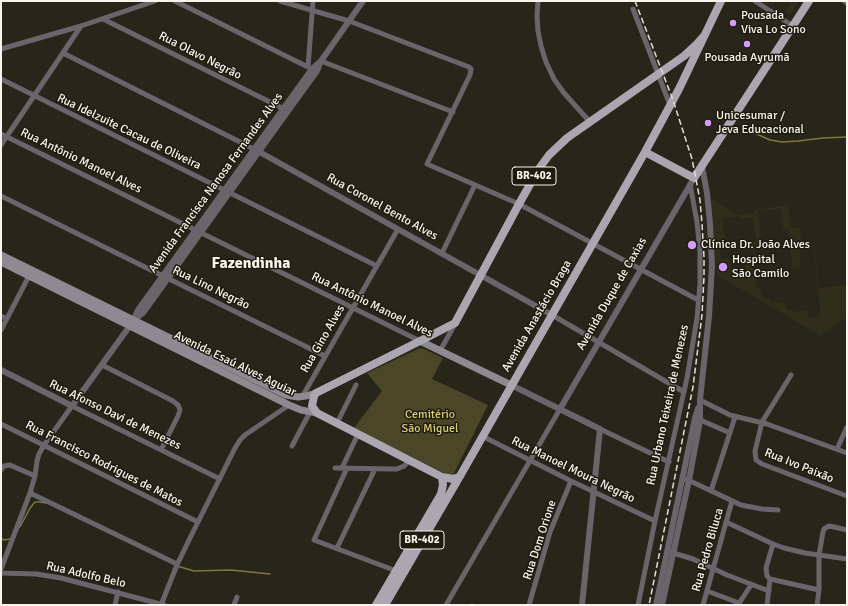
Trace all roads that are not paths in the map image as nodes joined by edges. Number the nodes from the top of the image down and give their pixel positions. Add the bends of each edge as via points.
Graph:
1 (155, 1) edge
2 (175, 1) edge
3 (280, 1) edge
4 (313, 1) edge
5 (363, 1) edge
6 (538, 1) edge
7 (721, 1) edge
8 (755, 1) edge
9 (809, 1) edge
10 (844, 1) edge
11 (847, 3) edge
12 (633, 9) dead end
13 (312, 10) junction
14 (103, 19) junction
15 (349, 21) junction
16 (81, 26) junction
17 (793, 26) junction
18 (704, 36) junction
19 (1, 48) edge
20 (63, 53) junction
21 (321, 61) junction
22 (312, 69) junction
23 (660, 73) junction
24 (1, 79) edge
25 (34, 96) junction
26 (670, 105) junction
27 (286, 110) junction
28 (452, 112) junction
29 (590, 122) junction
30 (1, 134) edge
31 (7, 137) junction
32 (1, 145) edge
33 (257, 150) junction
34 (645, 152) junction
35 (702, 166) junction
36 (692, 181) junction
37 (475, 185) junction
38 (227, 191) junction
39 (1, 196) edge
40 (519, 204) junction
41 (398, 229) junction
42 (198, 231) junction
43 (593, 243) junction
44 (442, 253) junction
45 (1, 254) edge
46 (1, 262) edge
47 (376, 266) junction
48 (641, 269) junction
49 (30, 273) junction
50 (481, 275) junction
51 (165, 277) junction
52 (698, 300) junction
53 (352, 308) junction
54 (1, 316) edge
55 (552, 316) junction
56 (7, 319) junction
57 (132, 323) junction
58 (455, 323) junction
59 (1, 330) edge
60 (420, 341) junction
61 (598, 342) junction
62 (440, 351) junction
63 (325, 356) junction
64 (211, 362) junction
65 (102, 365) junction
66 (1, 370) edge
67 (791, 375) dead end
68 (356, 385) dead end
69 (511, 386) junction
70 (316, 392) junction
71 (684, 392) junction
72 (302, 397) junction
73 (700, 400) junction
74 (289, 405) junction
75 (72, 406) junction
76 (560, 409) junction
77 (314, 412) junction
78 (735, 416) junction
79 (698, 419) junction
80 (762, 422) junction
81 (337, 423) junction
82 (1, 424) edge
83 (847, 427) edge
84 (600, 429) junction
85 (730, 433) junction
86 (358, 434) junction
87 (482, 436) junction
88 (44, 445) junction
89 (292, 446) dead end
90 (837, 449) junction
91 (161, 450) junction
92 (847, 453) edge
93 (410, 460) junction
94 (530, 461) junction
95 (668, 462) junction
96 (335, 468) dead end
97 (345, 468) junction
98 (375, 469) junction
99 (1, 470) edge
100 (35, 476) junction
101 (460, 476) junction
102 (442, 477) junction
103 (220, 479) junction
104 (686, 479) junction
105 (571, 481) junction
106 (711, 490) junction
107 (593, 491) junction
108 (30, 493) junction
109 (847, 496) edge
110 (732, 501) junction
111 (778, 510) dead end
112 (655, 521) junction
113 (198, 522) junction
114 (726, 522) junction
115 (847, 530) edge
116 (773, 544) junction
117 (337, 548) junction
118 (671, 552) junction
119 (819, 555) junction
120 (847, 559) edge
121 (177, 564) junction
122 (1, 569) edge
123 (713, 569) junction
124 (400, 572) junction
125 (1, 574) edge
126 (770, 579) junction
127 (751, 585) junction
128 (819, 590) junction
129 (707, 591) junction
130 (769, 591) junction
131 (118, 592) junction
132 (237, 597) dead end
133 (738, 604) edge
134 (115, 605) edge
135 (163, 605) edge
136 (234, 605) edge
137 (376, 605) edge
138 (385, 605) edge
139 (446, 605) edge
140 (529, 605) edge
141 (582, 605) edge
142 (638, 605) edge
143 (656, 605) edge
144 (662, 605) edge
145 (702, 605) edge
146 (767, 605) edge
147 (817, 605) edge

1 - 14 street
2 - 22 street
3 - 13 street
4 - 13 street
5 - 15 street, Avenida Francisca Nanosa Fernandes Alves
6 - 29 street via 538,31 546,62 564,93
7 - 18 main road, Avenida Anastácio Braga / BR-402
8 - 17 street
9 - 17 main road, Avenida Duque de Caxias
10 - 11 street
12 - 23 street
13 - 15 street
13 - 22 street
14 - 16 street
14 - 27 street, Rua Olavo Negrão
15 - 21 street, Avenida Francisca Nanosa Fernandes Alves
15 - 28 street via 471,69
16 - 19 street
16 - 20 street
17 - 35 main road, Avenida Duque de Caxias
18 - 23 main road, Avenida Anastácio Braga / BR-402 via 689,52
18 - 26 main road, Avenida Anastácio Braga
20 - 25 street
20 - 33 street, Rua Coronel Bento Alves
21 - 22 street, Avenida Francisca Nanosa Fernandes Alves
21 - 28 street
22 - 27 street, Avenida Francisca Nanosa Fernandes Alves
23 - 26 street
23 - 29 main road, BR-402
24 - 25 street, Rua Idelzuite Cacau de Oliveira
25 - 31 street
25 - 38 street, Rua Idelzuite Cacau de Oliveira
26 - 34 main road, Avenida Anastácio Braga
27 - 33 street, Avenida Francisca Nanosa Fernandes Alves
28 - 37 street via 426,164
29 - 40 main road, BR-402 via 549,155
30 - 31 street, Rua Antônio Manoel Alves
31 - 32 street
31 - 42 street, Rua Antônio Manoel Alves
33 - 38 street, Avenida Francisca Nanosa Fernandes Alves
33 - 41 street, Rua Coronel Bento Alves
34 - 36 main road
34 - 43 main road, Avenida Anastácio Braga / BR-402
35 - 36 main road, Avenida Duque de Caxias
35 - 73 street, Rua Urbano Teixeira de Menezes via 707,193 712,265 709,322
36 - 48 street, Avenida Duque de Caxias
36 - 52 street, Rua Urbano Teixeira de Menezes via 699,239
37 - 40 street
37 - 44 street
38 - 42 street, Avenida Francisca Nanosa Fernandes Alves
38 - 47 street, Rua Idelzuite Cacau de Oliveira
39 - 51 street, Rua Lino Negrão
40 - 43 street
40 - 50 main road, BR-402
41 - 44 street, Rua Coronel Bento Alves
41 - 47 street, Rua Gino Alves
42 - 51 street, Avenida Francisca Nanosa Fernandes Alves
42 - 53 street, Rua Antônio Manoel Alves
43 - 48 street
43 - 55 main road, Avenida Anastácio Braga / BR-402
44 - 50 street, Rua Coronel Bento Alves
45 - 49 main road, Avenida Esaú Alves Aguiar
46 - 49 main road, Avenida Esaú Alves Aguiar
47 - 53 street, Rua Gino Alves
48 - 52 street
48 - 61 street, Avenida Duque de Caxias
49 - 56 street
49 - 57 main road, Avenida Esaú Alves Aguiar
50 - 55 street, Rua Coronel Bento Alves
50 - 58 main road, BR-402
51 - 57 street, Avenida Francisca Nanosa Fernandes Alves via 143,313
51 - 63 street, Rua Lino Negrão
52 - 71 street, Rua Urbano Teixeira de Menezes
53 - 60 street, Rua Antônio Manoel Alves
53 - 63 street, Rua Gino Alves
54 - 56 street
55 - 61 street, Rua Coronel Bento Alves
55 - 69 main road, Avenida Anastácio Braga / BR-402
56 - 59 street
57 - 64 main road, Avenida Esaú Alves Aguiar
57 - 65 street, Avenida Francisca Nanosa Fernandes Alves
58 - 60 main road
58 - 62 street
60 - 62 main road, Rua Antônio Manoel Alves
60 - 70 main road
61 - 71 street, Rua Coronel Bento Alves
61 - 76 street, Avenida Duque de Caxias
62 - 69 main road, Rua Antônio Manoel Alves
63 - 72 street, Rua Gino Alves
64 - 72 main road, Avenida Esaú Alves Aguiar via 286,395
64 - 74 main road, Avenida Esaú Alves Aguiar
65 - 75 street, Avenida Francisca Nanosa Fernandes Alves
65 - 91 street via 178,405 178,416
66 - 75 street, Rua Afonso Davi de Menezes
67 - 80 street, Rua Ivo Paixão
68 - 81 street
69 - 76 street, Rua Antônio Manoel Alves
69 - 87 main road, Avenida Anastácio Braga / BR-402
70 - 72 main road, Avenida Esaú Alves Aguiar
70 - 77 main road via 312,403
71 - 95 street, Rua Urbano Teixeira de Menezes
72 - 74 main road
73 - 78 street
73 - 79 street, Rua Urbano Teixeira de Menezes
74 - 77 main road, Avenida Esaú Alves Aguiar
74 - 103 street via 240,440
75 - 88 street, Avenida Francisca Nanosa Fernandes Alves
75 - 91 street, Rua Afonso Davi de Menezes
76 - 84 street, Rua Antônio Manoel Alves
76 - 94 street, Avenida Duque de Caxias
77 - 81 main road, Avenida Esaú Alves Aguiar
77 - 89 street
78 - 80 street
78 - 85 street
79 - 85 street
79 - 104 street, Rua Urbano Teixeira de Menezes
80 - 90 street
80 - 109 street, Rua Ivo Paixão via 755,451 758,462
81 - 86 main road, Avenida Esaú Alves Aguiar
82 - 88 street, Rua Francisco Rodrigues de Matos
83 - 90 street
84 - 95 street, Rua Antônio Manoel Alves
84 - 107 street
85 - 106 street
86 - 93 main road, Avenida Esaú Alves Aguiar
86 - 97 street
87 - 94 street, Rua Manoel Moura Negrão
87 - 101 main road, Avenida Anastácio Braga / BR-402
88 - 100 street, Avenida Francisca Nanosa Fernandes Alves via 37,458
88 - 113 street, Rua Francisco Rodrigues de Matos
90 - 92 street
91 - 103 street, Rua Afonso Davi de Menezes
93 - 98 street via 397,469
93 - 102 main road, Avenida Esaú Alves Aguiar
94 - 105 street, Rua Manoel Moura Negrão
94 - 139 street, Avenida Duque de Caxias
95 - 112 street, Rua Urbano Teixeira de Menezes
96 - 97 street
97 - 98 street
97 - 117 street via 314,540
98 - 117 street
99 - 100 street via 4,466 10,465
100 - 108 street, Avenida Francisca Nanosa Fernandes Alves
101 - 102 main road via 453,479
101 - 124 main road, Avenida Anastácio Braga / BR-402
102 - 124 main road, Avenida Anastácio Braga / BR-402 via 441,494
103 - 113 street
104 - 106 street
104 - 118 street, Rua Urbano Teixeira de Menezes
105 - 107 street, Rua Manoel Moura Negrão
105 - 140 street, Rua Dom Orione via 550,532
106 - 110 street
107 - 112 street, Rua Manoel Moura Negrão
107 - 141 street
108 - 121 street
108 - 122 street, Avenida Francisca Nanosa Fernandes Alves
110 - 111 street via 752,508
110 - 114 street, Rua Pedro Biluca
112 - 142 street, Rua Urbano Teixeira de Menezes
113 - 121 street
114 - 116 street
114 - 123 street, Rua Pedro Biluca
115 - 119 street via 832,526 824,529
116 - 119 street
116 - 126 street via 766,568
117 - 124 street
118 - 123 street
118 - 143 street, Rua Urbano Teixeira de Menezes
118 - 144 street, Rua Urbano Teixeira de Menezes
119 - 120 street
119 - 128 street
121 - 135 street
123 - 127 street
123 - 129 street, Rua Pedro Biluca
124 - 137 main road, Avenida Anastácio Braga / BR-402
124 - 138 main road, Avenida Anastácio Braga / BR-402
125 - 131 street, Rua Adolfo Belo via 54,576
126 - 128 street
126 - 130 street
127 - 130 street
127 - 133 street
128 - 147 street
129 - 133 street
129 - 145 street, Rua Pedro Biluca
130 - 146 street
131 - 134 street
131 - 135 street, Rua Adolfo Belo
132 - 136 street

